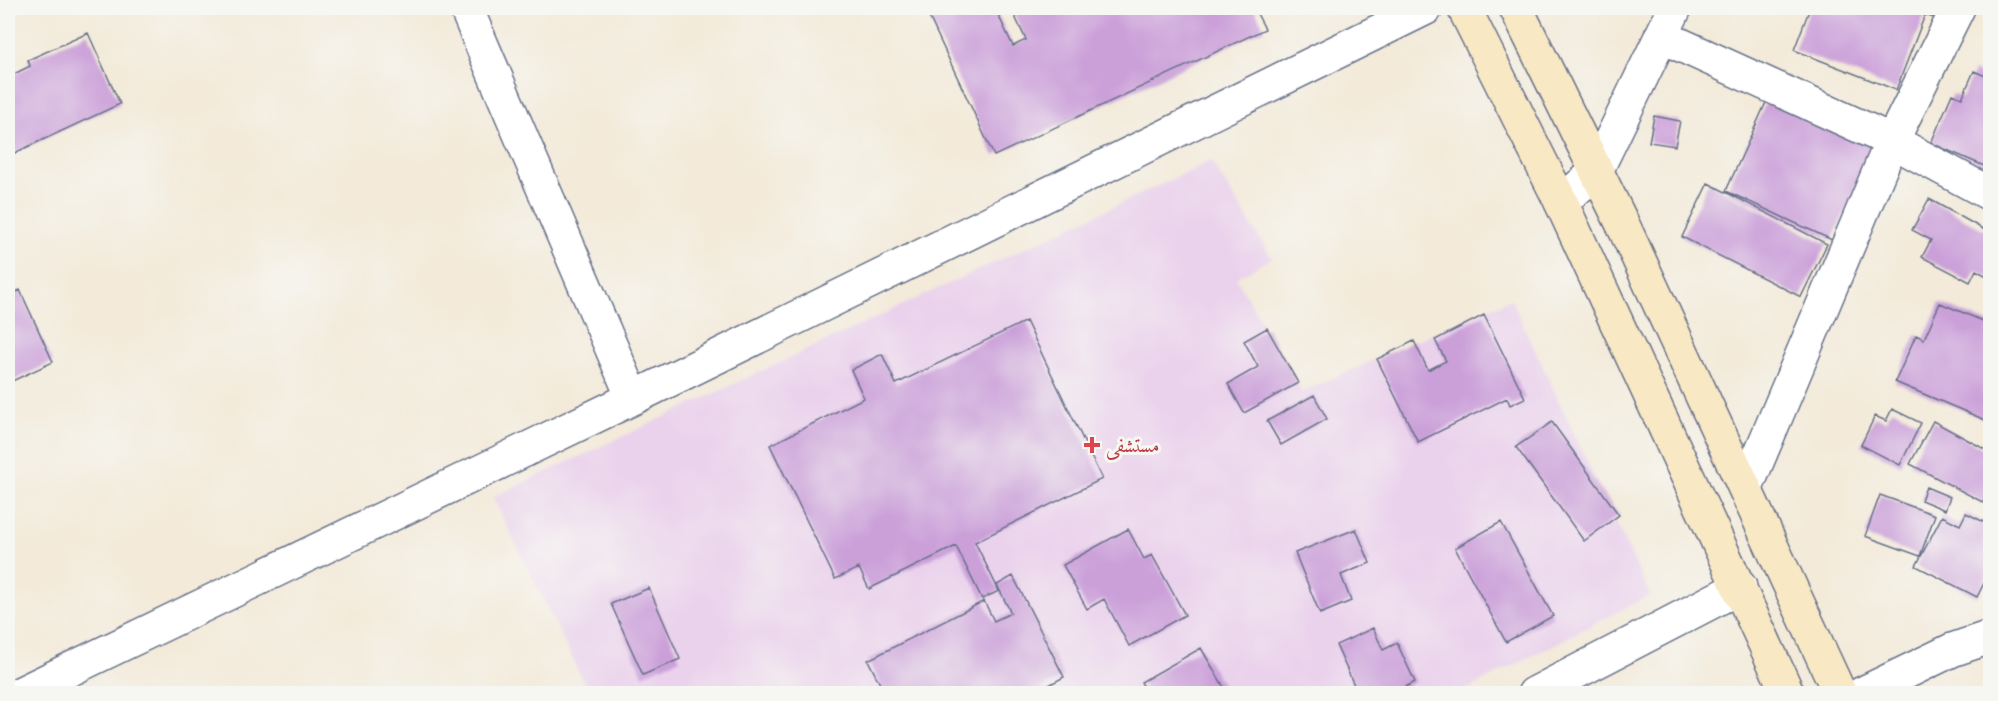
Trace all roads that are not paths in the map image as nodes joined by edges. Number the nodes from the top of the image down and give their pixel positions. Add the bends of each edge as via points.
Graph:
1 (466, 8) edge
2 (1426, 8) edge
3 (1464, 8) edge
4 (1516, 8) edge
5 (1958, 8) edge
6 (1668, 22) edge
7 (1892, 141) junction
8 (1595, 172) junction
9 (1990, 194) edge
10 (1561, 202) junction
11 (633, 398) junction
12 (1746, 488) junction
13 (1740, 587) junction
14 (1990, 637) edge
15 (1952, 650) junction
16 (1990, 650) edge
17 (19, 693) edge
18 (1534, 693) edge
19 (1788, 693) edge
20 (1840, 693) edge
21 (1861, 693) edge

1 - 11 street
2 - 11 street
3 - 10 main road
4 - 8 main road
5 - 7 street
6 - 7 street
6 - 8 street
7 - 9 street
7 - 12 street
8 - 10 street
8 - 12 main road
10 - 13 main road
11 - 17 street
12 - 20 main road
13 - 18 street
13 - 19 main road
14 - 15 street
15 - 16 street
15 - 21 street

